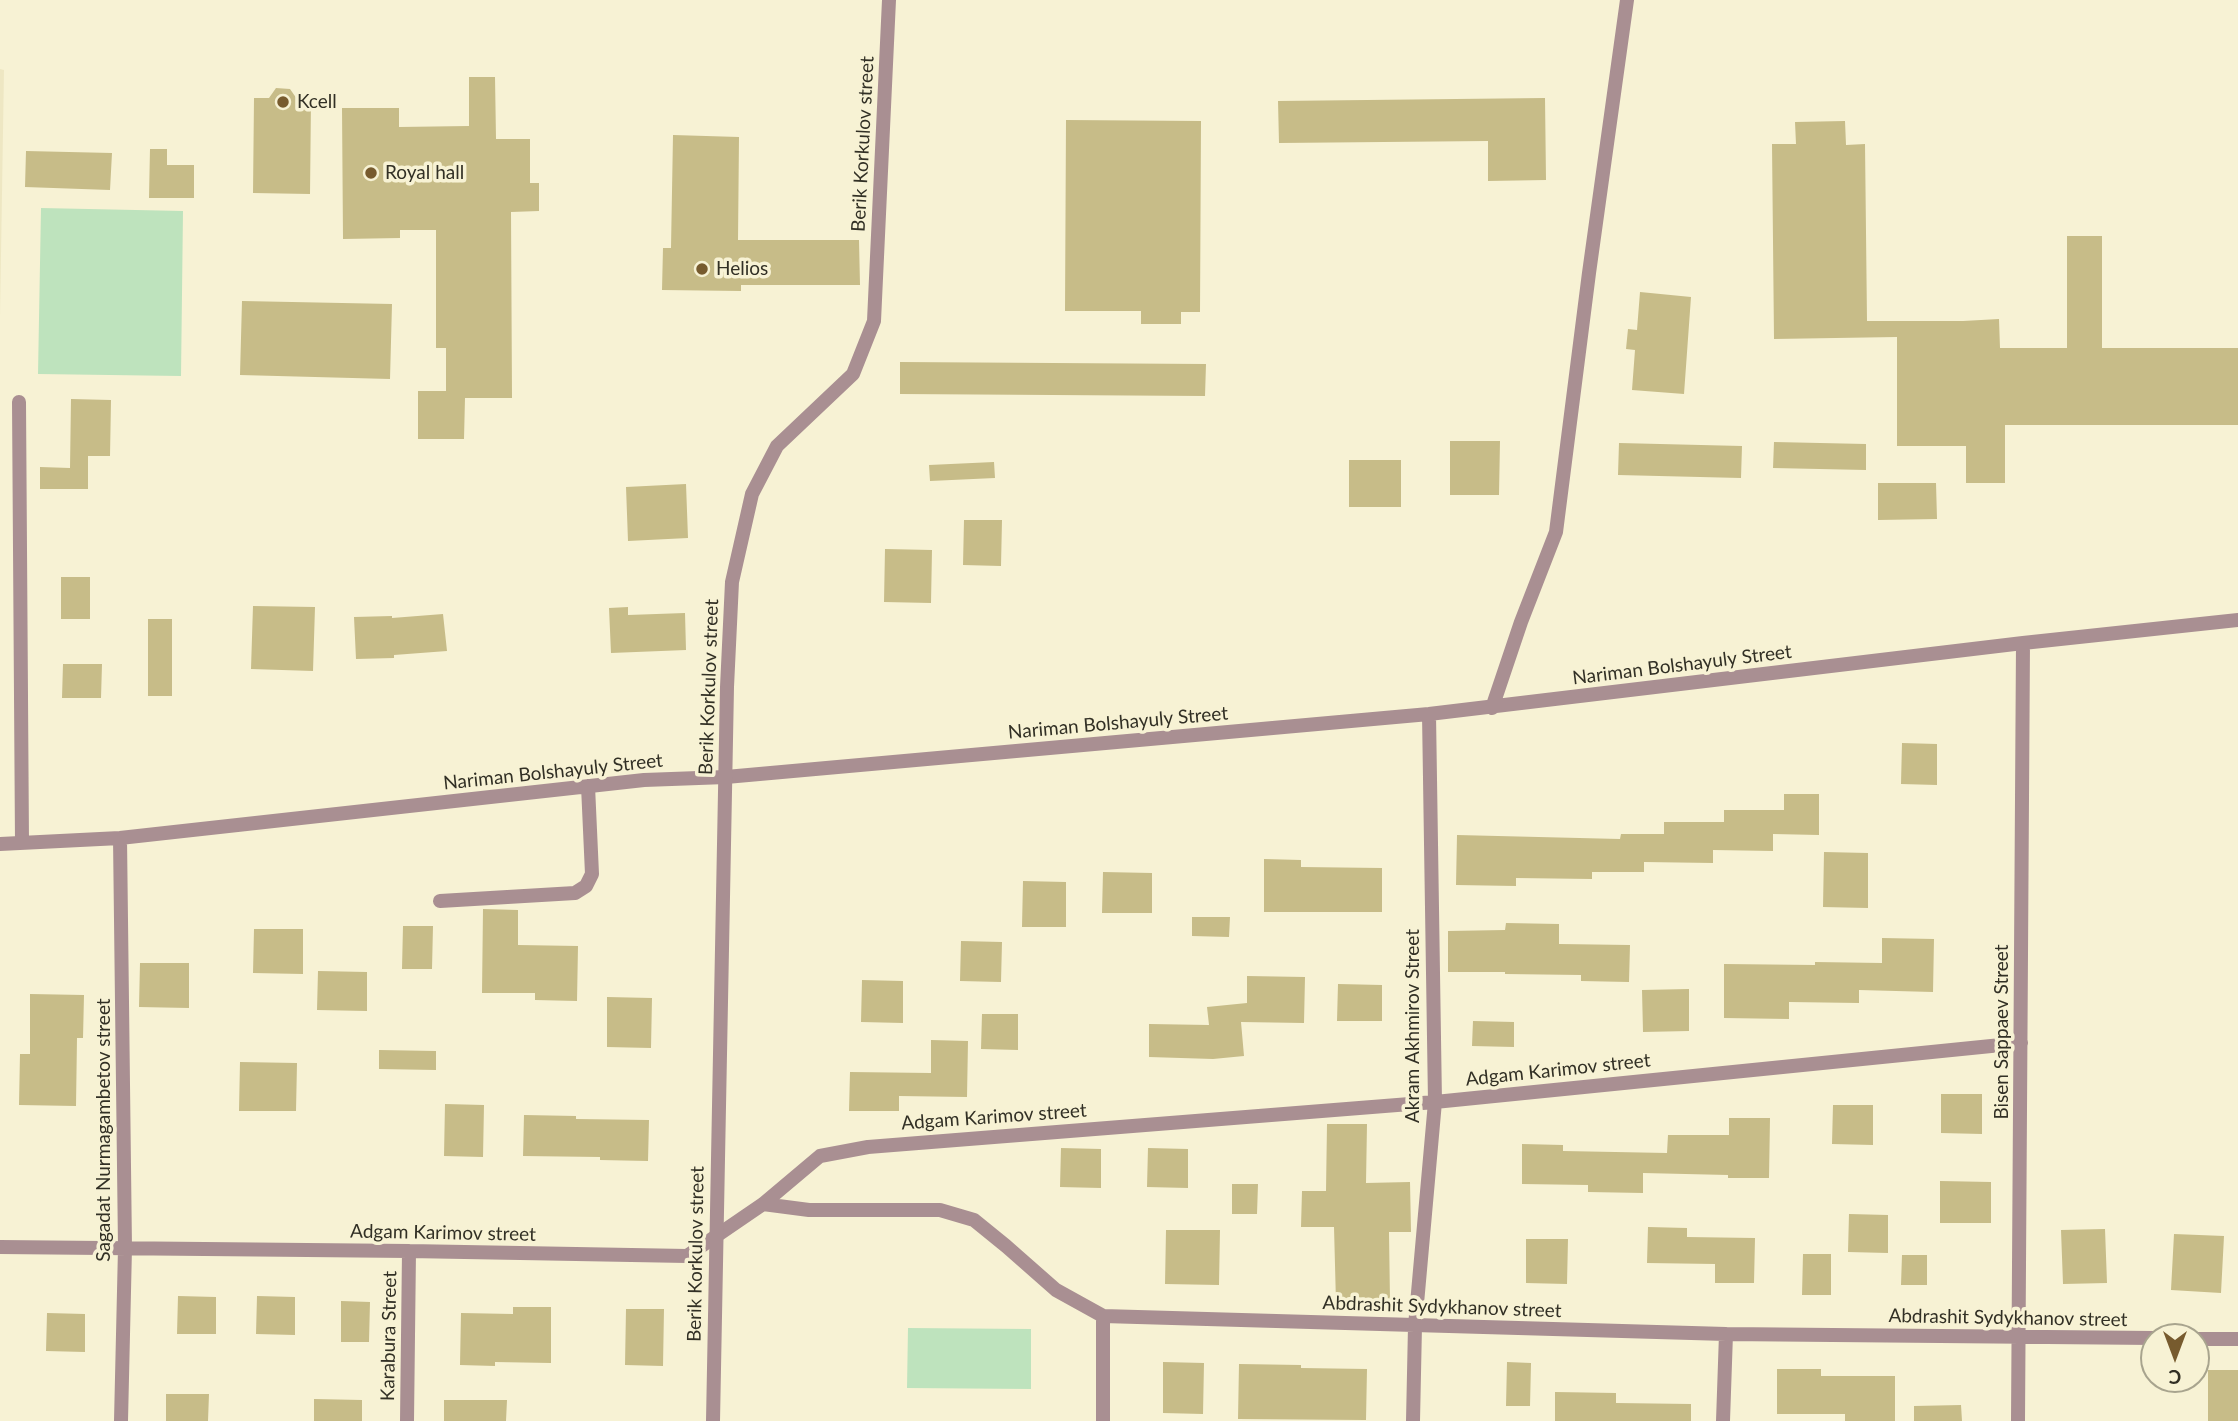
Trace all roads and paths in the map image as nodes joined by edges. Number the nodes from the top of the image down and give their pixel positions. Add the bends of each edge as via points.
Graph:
1 (889, 0) edge
2 (1628, 0) edge
3 (19, 402) dead end
4 (2238, 620) edge
5 (2023, 643) junction
6 (1492, 708) junction
7 (1429, 715) junction
8 (726, 777) junction
9 (588, 786) junction
10 (120, 838) junction
11 (22, 842) junction
12 (0, 844) edge
13 (440, 901) dead end
14 (2021, 1043) junction
15 (1435, 1102) junction
16 (763, 1204) junction
17 (716, 1237) junction
18 (0, 1247) edge
19 (125, 1248) junction
20 (409, 1251) junction
21 (1103, 1316) junction
22 (1415, 1326) junction
23 (1726, 1334) junction
24 (2019, 1338) junction
25 (2140, 1338) edge
26 (2210, 1339) edge
27 (2238, 1339) edge
28 (121, 1421) edge
29 (407, 1421) edge
30 (713, 1421) edge
31 (1103, 1421) edge
32 (1413, 1421) edge
33 (1723, 1421) edge
34 (2018, 1421) edge

1 - 8 street, Berik Korkulov street via 874,321 853,374 777,446 752,494 732,582
2 - 6 street via 1556,532
3 - 11 street
4 - 5 street, Nariman Bolshayuly Street
5 - 6 street, Nariman Bolshayuly Street
5 - 14 street, Bisen Sappaev Street
6 - 7 street, Nariman Bolshayuly Street
7 - 8 street, Nariman Bolshayuly Street
7 - 15 street, Akram Akhmirov Street
8 - 9 street, Nariman Bolshayuly Street
8 - 17 street, Berik Korkulov street
9 - 10 street, Nariman Bolshayuly Street
9 - 13 street via 592,874 586,887 575,893
10 - 11 street, Nariman Bolshayuly Street
10 - 19 street, Sagadat Nurmagambetov street
11 - 12 street, Nariman Bolshayuly Street
14 - 15 street, Adgam Karimov street
14 - 24 street, Bisen Sappaev Street
15 - 16 street, Adgam Karimov street via 868,1147 820,1156
15 - 22 street, Akram Akhmirov Street
16 - 17 street, Adgam Karimov street
16 - 21 street, Abdrashit Sydykhanov street via 809,1210 940,1210 974,1220 1056,1290
17 - 20 street, Adgam Karimov street via 687,1256
17 - 30 street, Berik Korkulov street
18 - 19 street, Adgam Karimov street
19 - 20 street, Adgam Karimov street
19 - 28 street, Sagadat Nurmagambetov street
20 - 29 street, Karabura Street
21 - 22 street, Abdrashit Sydykhanov street
21 - 31 street
22 - 23 street, Abdrashit Sydykhanov street
22 - 32 street, Akram Akhmirov Street
23 - 24 street, Abdrashit Sydykhanov street
23 - 33 street
24 - 25 street, Abdrashit Sydykhanov street
24 - 34 street, Bisen Sappaev Street
26 - 27 street

